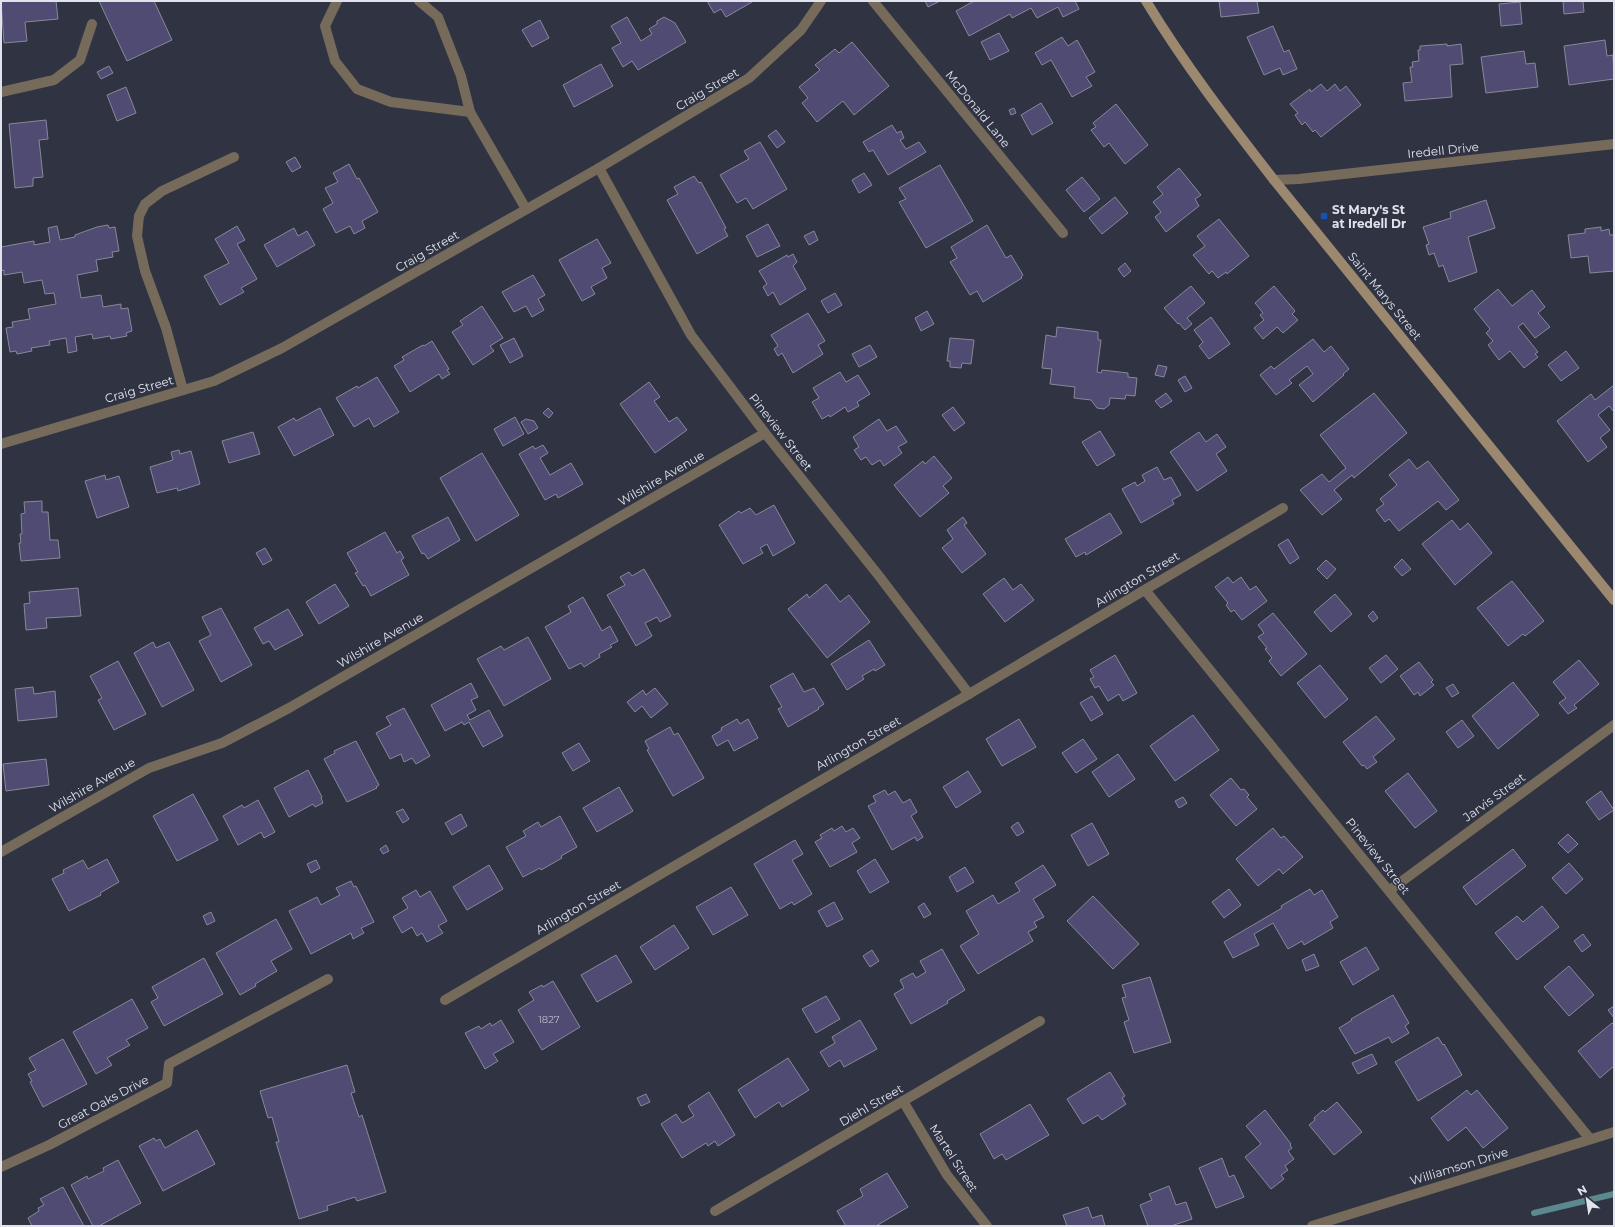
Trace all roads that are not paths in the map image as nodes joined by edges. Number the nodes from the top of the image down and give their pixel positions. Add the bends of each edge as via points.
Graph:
1 (337, 1) edge
2 (419, 1) edge
3 (820, 1) edge
4 (873, 1) edge
5 (1146, 1) edge
6 (92, 24) dead end
7 (1, 92) edge
8 (470, 112) junction
9 (1614, 144) edge
10 (234, 157) dead end
11 (599, 168) junction
12 (1274, 180) junction
13 (526, 209) junction
14 (1063, 233) dead end
15 (183, 390) junction
16 (764, 433) junction
17 (1, 444) edge
18 (1283, 508) dead end
19 (1145, 590) junction
20 (1614, 600) edge
21 (968, 694) junction
22 (1614, 725) edge
23 (1, 852) edge
24 (1390, 890) junction
25 (328, 979) dead end
26 (445, 1000) dead end
27 (1040, 1021) dead end
28 (903, 1101) junction
29 (1614, 1132) edge
30 (1590, 1139) junction
31 (1, 1167) edge
32 (715, 1211) dead end
33 (987, 1226) edge
34 (1312, 1226) edge

1 - 8 street via 325,26 335,61 357,89 391,102
2 - 8 street via 438,17 461,76
3 - 11 street, Craig Street via 801,30 749,78
4 - 14 street, McDonald Lane
5 - 12 main road, Saint Marys Street via 1172,43 1227,120
6 - 7 street via 80,60 54,80
8 - 13 street
9 - 12 street, Iredell Drive
10 - 15 street via 162,191 145,204 139,216 137,236 145,271 166,328
11 - 13 street, Craig Street
11 - 16 street, Pineview Street via 691,334
12 - 20 main road, Saint Marys Street
13 - 15 street, Craig Street via 282,348 214,381
15 - 17 street, Craig Street
16 - 21 street, Pineview Street via 879,576
16 - 23 street, Wilshire Avenue via 289,708 222,742 149,768
18 - 19 street, Arlington Street
19 - 21 street, Arlington Street
19 - 24 street, Pineview Street
21 - 26 street, Arlington Street
22 - 24 street, Jarvis Street
24 - 30 street, Pineview Street
25 - 31 street, Great Oaks Drive via 169,1064 167,1083 49,1145
27 - 28 street, Diehl Street
28 - 32 street, Diehl Street
28 - 33 street, Martel Street via 947,1175
29 - 30 street, Williamson Drive
30 - 34 street, Williamson Drive

